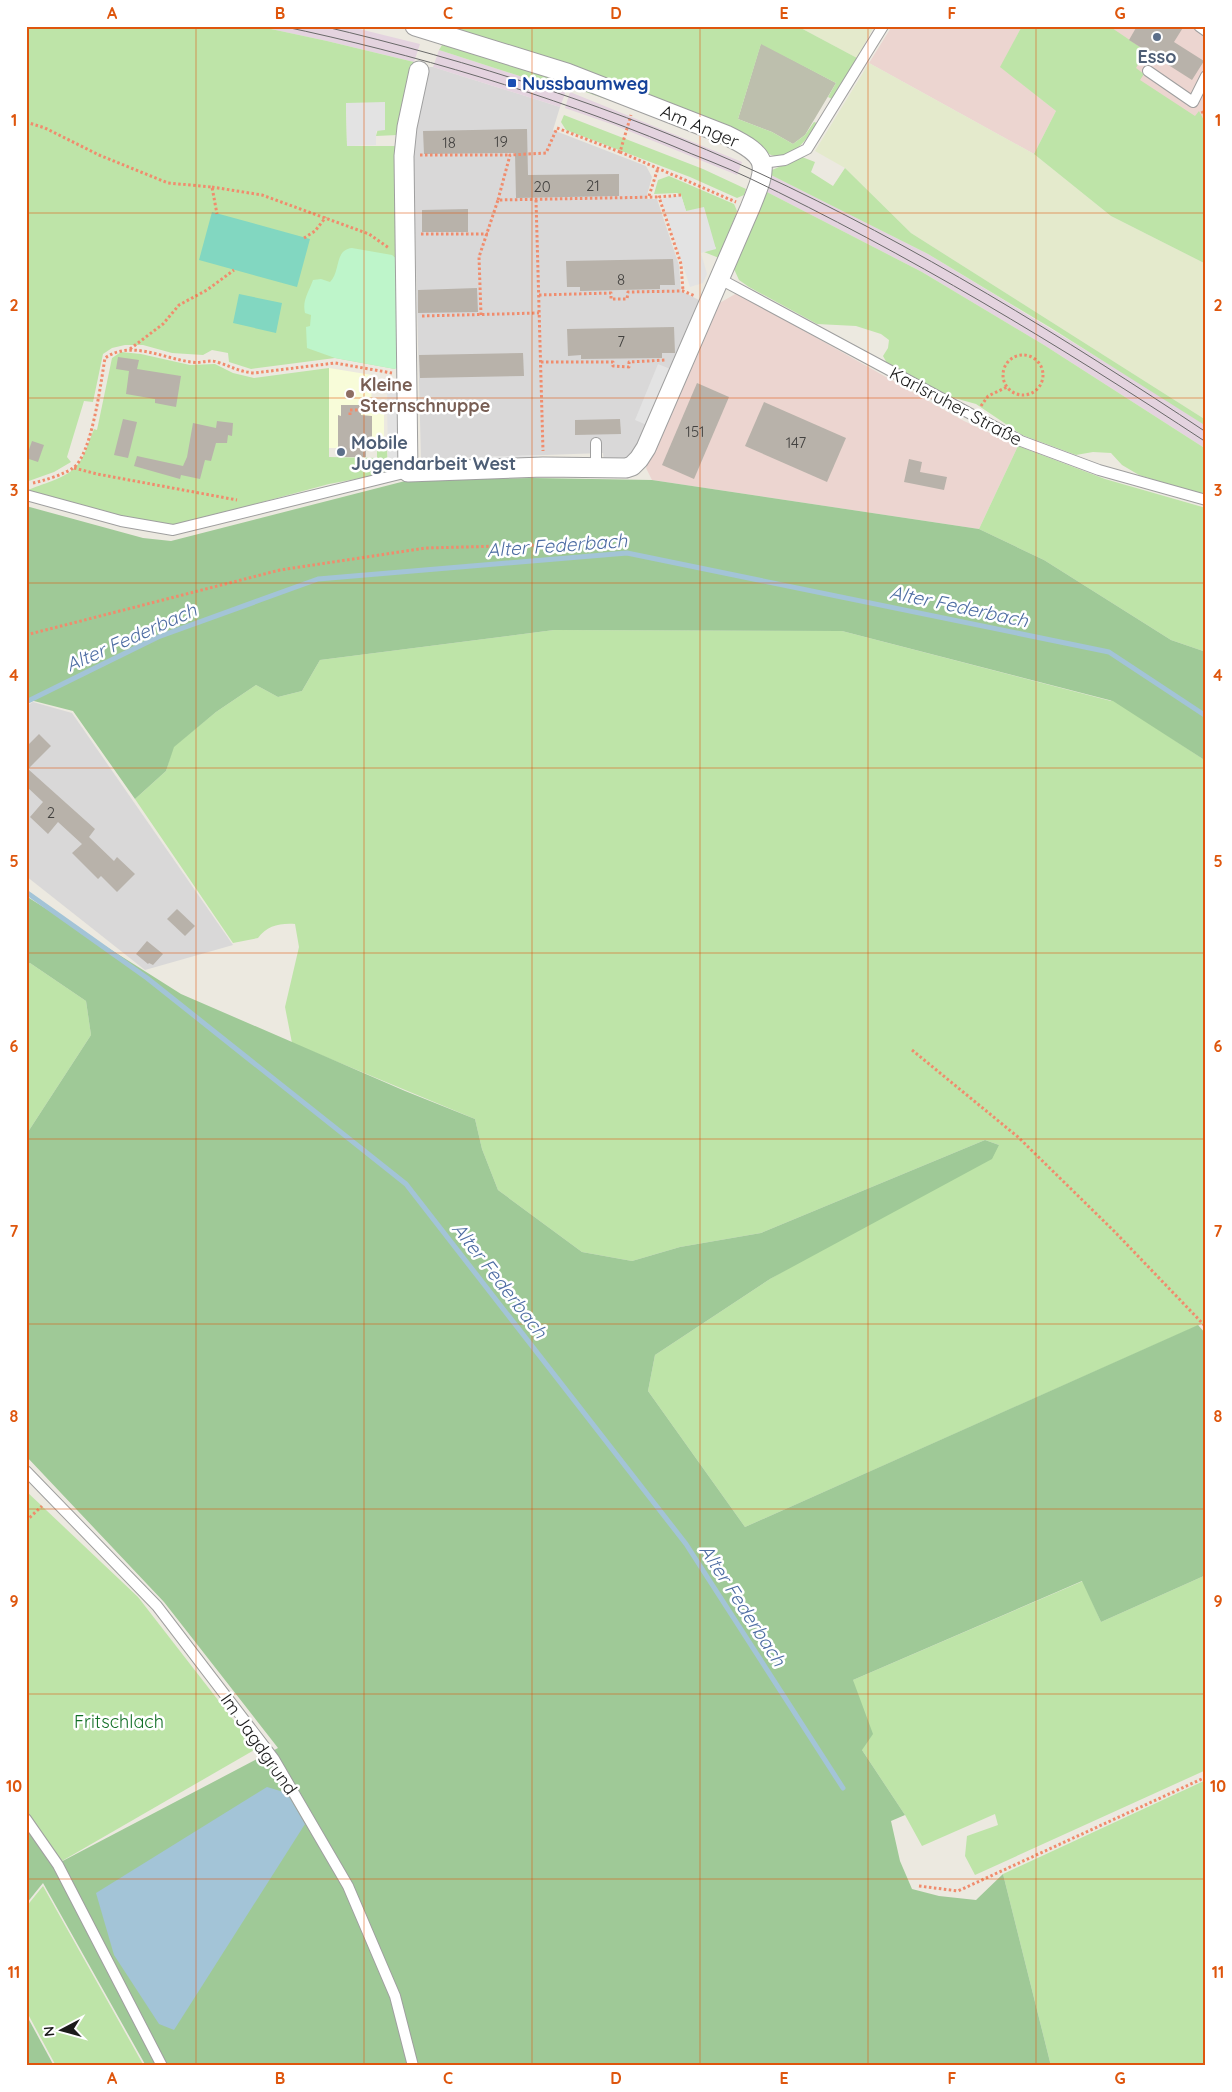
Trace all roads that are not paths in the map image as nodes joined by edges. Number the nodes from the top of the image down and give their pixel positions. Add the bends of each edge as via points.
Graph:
1 (415, 26) edge
2 (884, 26) edge
3 (1199, 26) edge
4 (446, 30) edge
5 (1206, 31) edge
6 (419, 71) dead end
7 (1148, 71) dead end
8 (1206, 76) edge
9 (762, 162) junction
10 (720, 279) junction
11 (596, 443) dead end
12 (596, 467) junction
13 (408, 472) junction
14 (26, 495) edge
15 (1206, 500) edge
16 (26, 1471) edge
17 (26, 1819) edge
18 (162, 2066) edge
19 (413, 2066) edge

1 - 4 street, Am Anger
2 - 9 lane via 807,149 785,160
3 - 5 lane
4 - 9 street, Am Anger via 697,123 747,146
6 - 13 street via 404,156
7 - 8 lane via 1193,102
9 - 10 street via 763,175
10 - 12 street via 639,459 626,468
10 - 15 lane, Karlsruher Straße via 1021,441 1099,470
11 - 12 lane
12 - 13 street
13 - 14 lane via 172,530 121,521
16 - 19 lane, Im Jagdgrund via 157,1606 274,1759 348,1886 394,1996
17 - 18 lane via 58,1865

